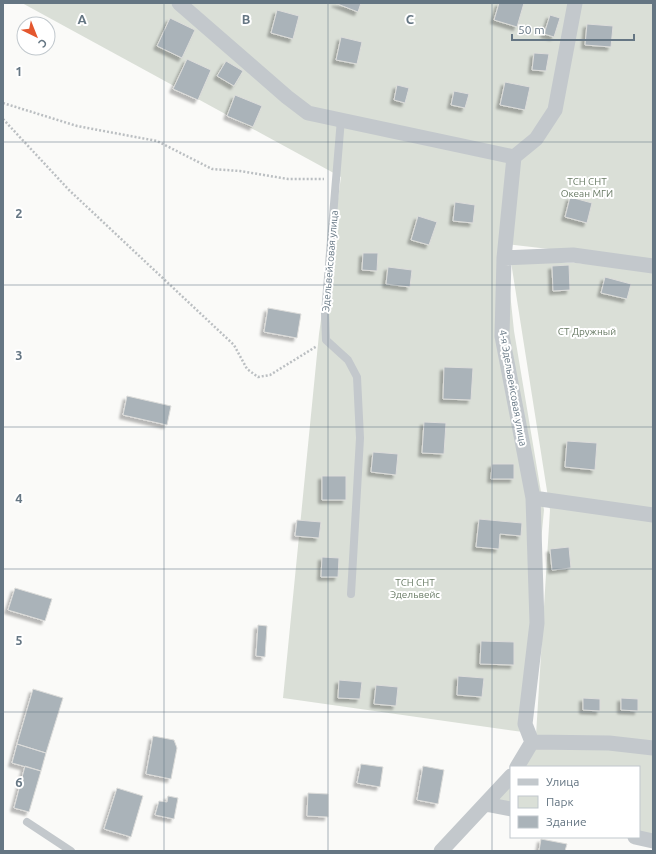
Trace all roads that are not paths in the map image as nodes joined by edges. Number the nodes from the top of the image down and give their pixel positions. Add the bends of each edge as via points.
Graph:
1 (179, 3) edge
2 (575, 3) edge
3 (341, 119) junction
4 (514, 157) junction
5 (504, 258) junction
6 (653, 266) edge
7 (533, 498) junction
8 (653, 515) edge
9 (351, 594) dead end
10 (532, 742) junction
11 (653, 748) edge
12 (518, 766) edge
13 (510, 777) edge
14 (485, 804) junction
15 (510, 809) edge
16 (27, 822) dead end
17 (640, 838) edge
18 (653, 841) edge
19 (71, 851) edge
20 (442, 851) edge

1 - 3 street via 287,97 308,112
2 - 4 street via 555,110 536,139
3 - 4 street
3 - 9 lane, Эдельвейсовая улица via 325,313 326,340 348,360 357,378 360,438
4 - 5 street, 4-я Эдельвейсовая улица
5 - 6 street via 573,256
5 - 7 street, 4-я Эдельвейсовая улица via 502,336
7 - 8 street
7 - 10 street, 4-я Эдельвейсовая улица via 537,623 524,724
10 - 11 street via 609,743
10 - 12 street
13 - 14 street
14 - 15 street
14 - 20 street
16 - 19 lane
17 - 18 street

